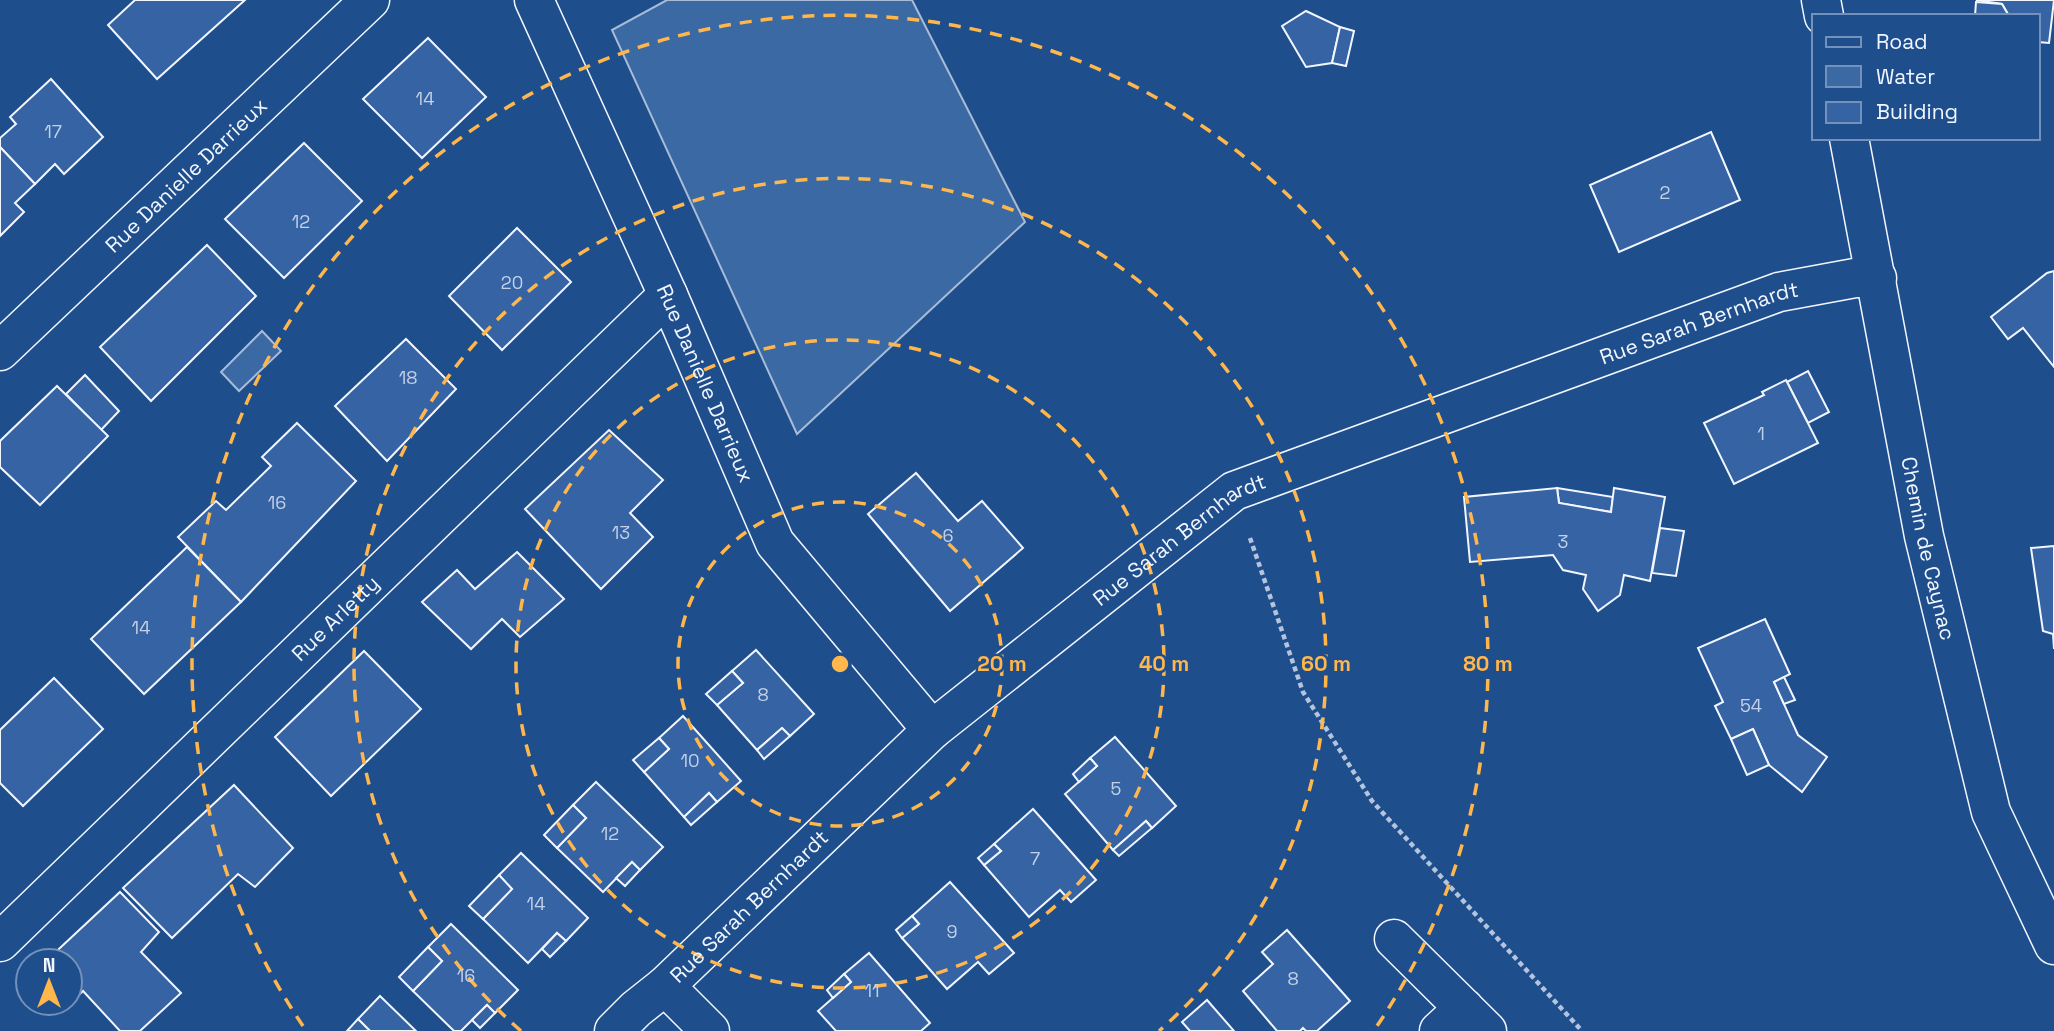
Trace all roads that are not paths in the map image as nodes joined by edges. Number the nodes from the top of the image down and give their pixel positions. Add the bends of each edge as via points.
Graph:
1 (370, 0) edge
2 (534, 0) edge
3 (1849, 140) edge
4 (1877, 278) junction
5 (668, 295) junction
6 (0, 351) edge
7 (932, 730) junction
8 (1394, 939) dead end
9 (0, 942) edge
10 (2054, 945) edge
11 (665, 986) junction
12 (1463, 1023) edge
13 (614, 1031) edge
14 (710, 1031) edge

1 - 6 street, Rue Danielle Darrieux
2 - 5 street, Rue Danielle Darrieux
3 - 4 street, Chemin de Caynac
4 - 7 street, Rue Sarah Bernhardt via 1779,292 1234,491
4 - 10 street, Chemin de Caynac via 1924,536 1992,812
5 - 7 street, Rue Danielle Darrieux via 775,543
5 - 9 street, Rue Arletty
7 - 11 street, Rue Sarah Bernhardt
8 - 12 street
11 - 13 street, Rue Sarah Bernhardt
11 - 14 street

